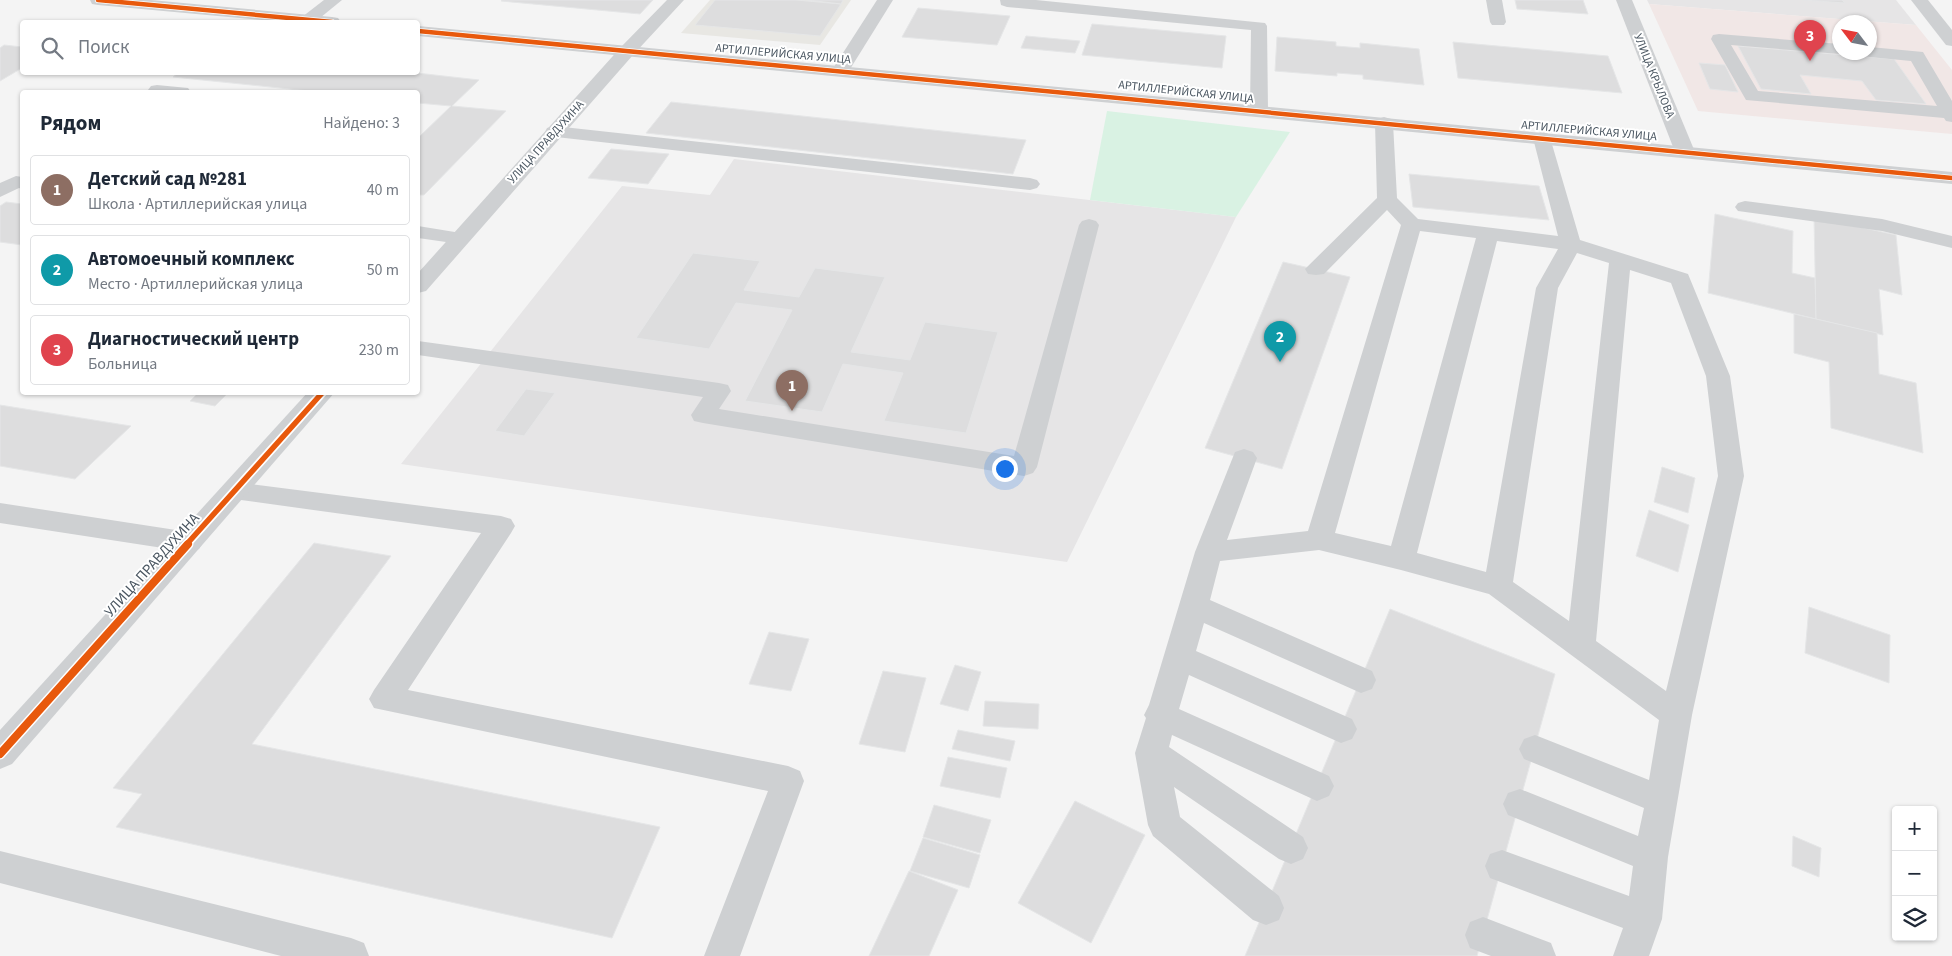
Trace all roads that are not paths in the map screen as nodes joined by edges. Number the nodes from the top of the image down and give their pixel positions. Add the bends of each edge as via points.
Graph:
1 (98, 0) edge
2 (334, 0) edge
3 (676, 0) edge
4 (885, 0) edge
5 (1008, 0) edge
6 (1494, 0) edge
7 (1624, 0) edge
8 (1919, 0) edge
9 (308, 20) joint
10 (1498, 22) dead end
11 (420, 31) edge
12 (1952, 41) edge
13 (1832, 48) edge
14 (627, 51) junction
15 (1877, 53) edge
16 (842, 70) junction
17 (1259, 111) junction
18 (1950, 115) edge
19 (1384, 123) junction
20 (554, 132) junction
21 (1542, 138) junction
22 (1685, 152) junction
23 (1952, 178) edge
24 (20, 182) edge
25 (1030, 184) dead end
26 (0, 191) edge
27 (1387, 198) junction
28 (1745, 207) dead end
29 (1412, 224) junction
30 (1089, 225) dead end
31 (420, 232) edge
32 (1488, 234) junction
33 (460, 238) junction
34 (1952, 243) edge
35 (1571, 244) junction
36 (1620, 260) junction
37 (1316, 269) dead end
38 (420, 284) edge
39 (420, 348) edge
40 (320, 395) edge
41 (1244, 458) dead end
42 (235, 491) junction
43 (0, 514) edge
44 (1319, 540) junction
45 (189, 542) junction
46 (1208, 552) junction
47 (1401, 559) junction
48 (1498, 586) junction
49 (1194, 606) junction
50 (1581, 646) junction
51 (1180, 657) junction
52 (1361, 680) dead end
53 (1160, 715) junction
54 (1676, 715) junction
55 (1341, 729) dead end
56 (1535, 749) dead end
57 (1151, 753) junction
58 (0, 754) edge
59 (1317, 786) dead end
60 (1662, 800) junction
61 (1520, 804) dead end
62 (1291, 848) dead end
63 (1651, 857) junction
64 (1502, 866) dead end
65 (0, 868) edge
66 (1266, 908) dead end
67 (1644, 919) junction
68 (1483, 934) dead end
69 (351, 956) edge
70 (722, 956) edge
71 (1538, 956) edge
72 (1631, 956) edge

1 - 9 street
2 - 9 lane
3 - 14 street, УЛИЦА ПРАВДУХИНА
4 - 16 lane
5 - 17 lane via 1259,26
6 - 10 lane
7 - 22 street, УЛИЦА КРЫЛОВА
8 - 12 street
11 - 14 street, АРТИЛЛЕРИЙСКАЯ УЛИЦА
13 - 18 lane via 1719,39 1752,96
14 - 16 street, АРТИЛЛЕРИЙСКАЯ УЛИЦА
14 - 20 street, УЛИЦА ПРАВДУХИНА
15 - 18 lane via 1917,56
16 - 17 street, АРТИЛЛЕРИЙСКАЯ УЛИЦА
17 - 19 street, АРТИЛЛЕРИЙСКАЯ УЛИЦА
19 - 21 street, АРТИЛЛЕРИЙСКАЯ УЛИЦА
19 - 27 lane
20 - 25 lane
20 - 33 street, УЛИЦА ПРАВДУХИНА
21 - 22 street, АРТИЛЛЕРИЙСКАЯ УЛИЦА
21 - 35 lane
22 - 23 street, АРТИЛЛЕРИЙСКАЯ УЛИЦА
24 - 26 lane
27 - 29 lane
27 - 37 lane
28 - 34 lane via 1882,225
29 - 32 lane
29 - 44 lane
30 - 39 lane via 1024,467 703,415 719,391
31 - 33 lane
32 - 35 lane
32 - 47 lane
33 - 38 street, УЛИЦА ПРАВДУХИНА
35 - 36 lane
35 - 48 lane via 1547,288
36 - 50 lane
36 - 54 lane via 1680,279 1718,376 1730,467 1731,476
40 - 42 street, УЛИЦА ПРАВДУХИНА
41 - 46 lane
42 - 45 street, УЛИЦА ПРАВДУХИНА
42 - 70 lane via 500,526 385,699 788,781
43 - 45 lane
44 - 46 lane
44 - 47 lane
45 - 58 street, УЛИЦА ПРАВДУХИНА
46 - 49 lane
47 - 48 lane
48 - 50 lane
49 - 51 lane
49 - 52 lane
50 - 54 lane
51 - 53 lane
51 - 55 lane
53 - 57 lane
53 - 59 lane
54 - 60 lane
56 - 60 lane
57 - 62 lane
57 - 66 lane via 1165,825
60 - 63 lane
61 - 63 lane
63 - 67 lane
64 - 67 lane
65 - 69 lane
67 - 72 lane
68 - 71 lane

